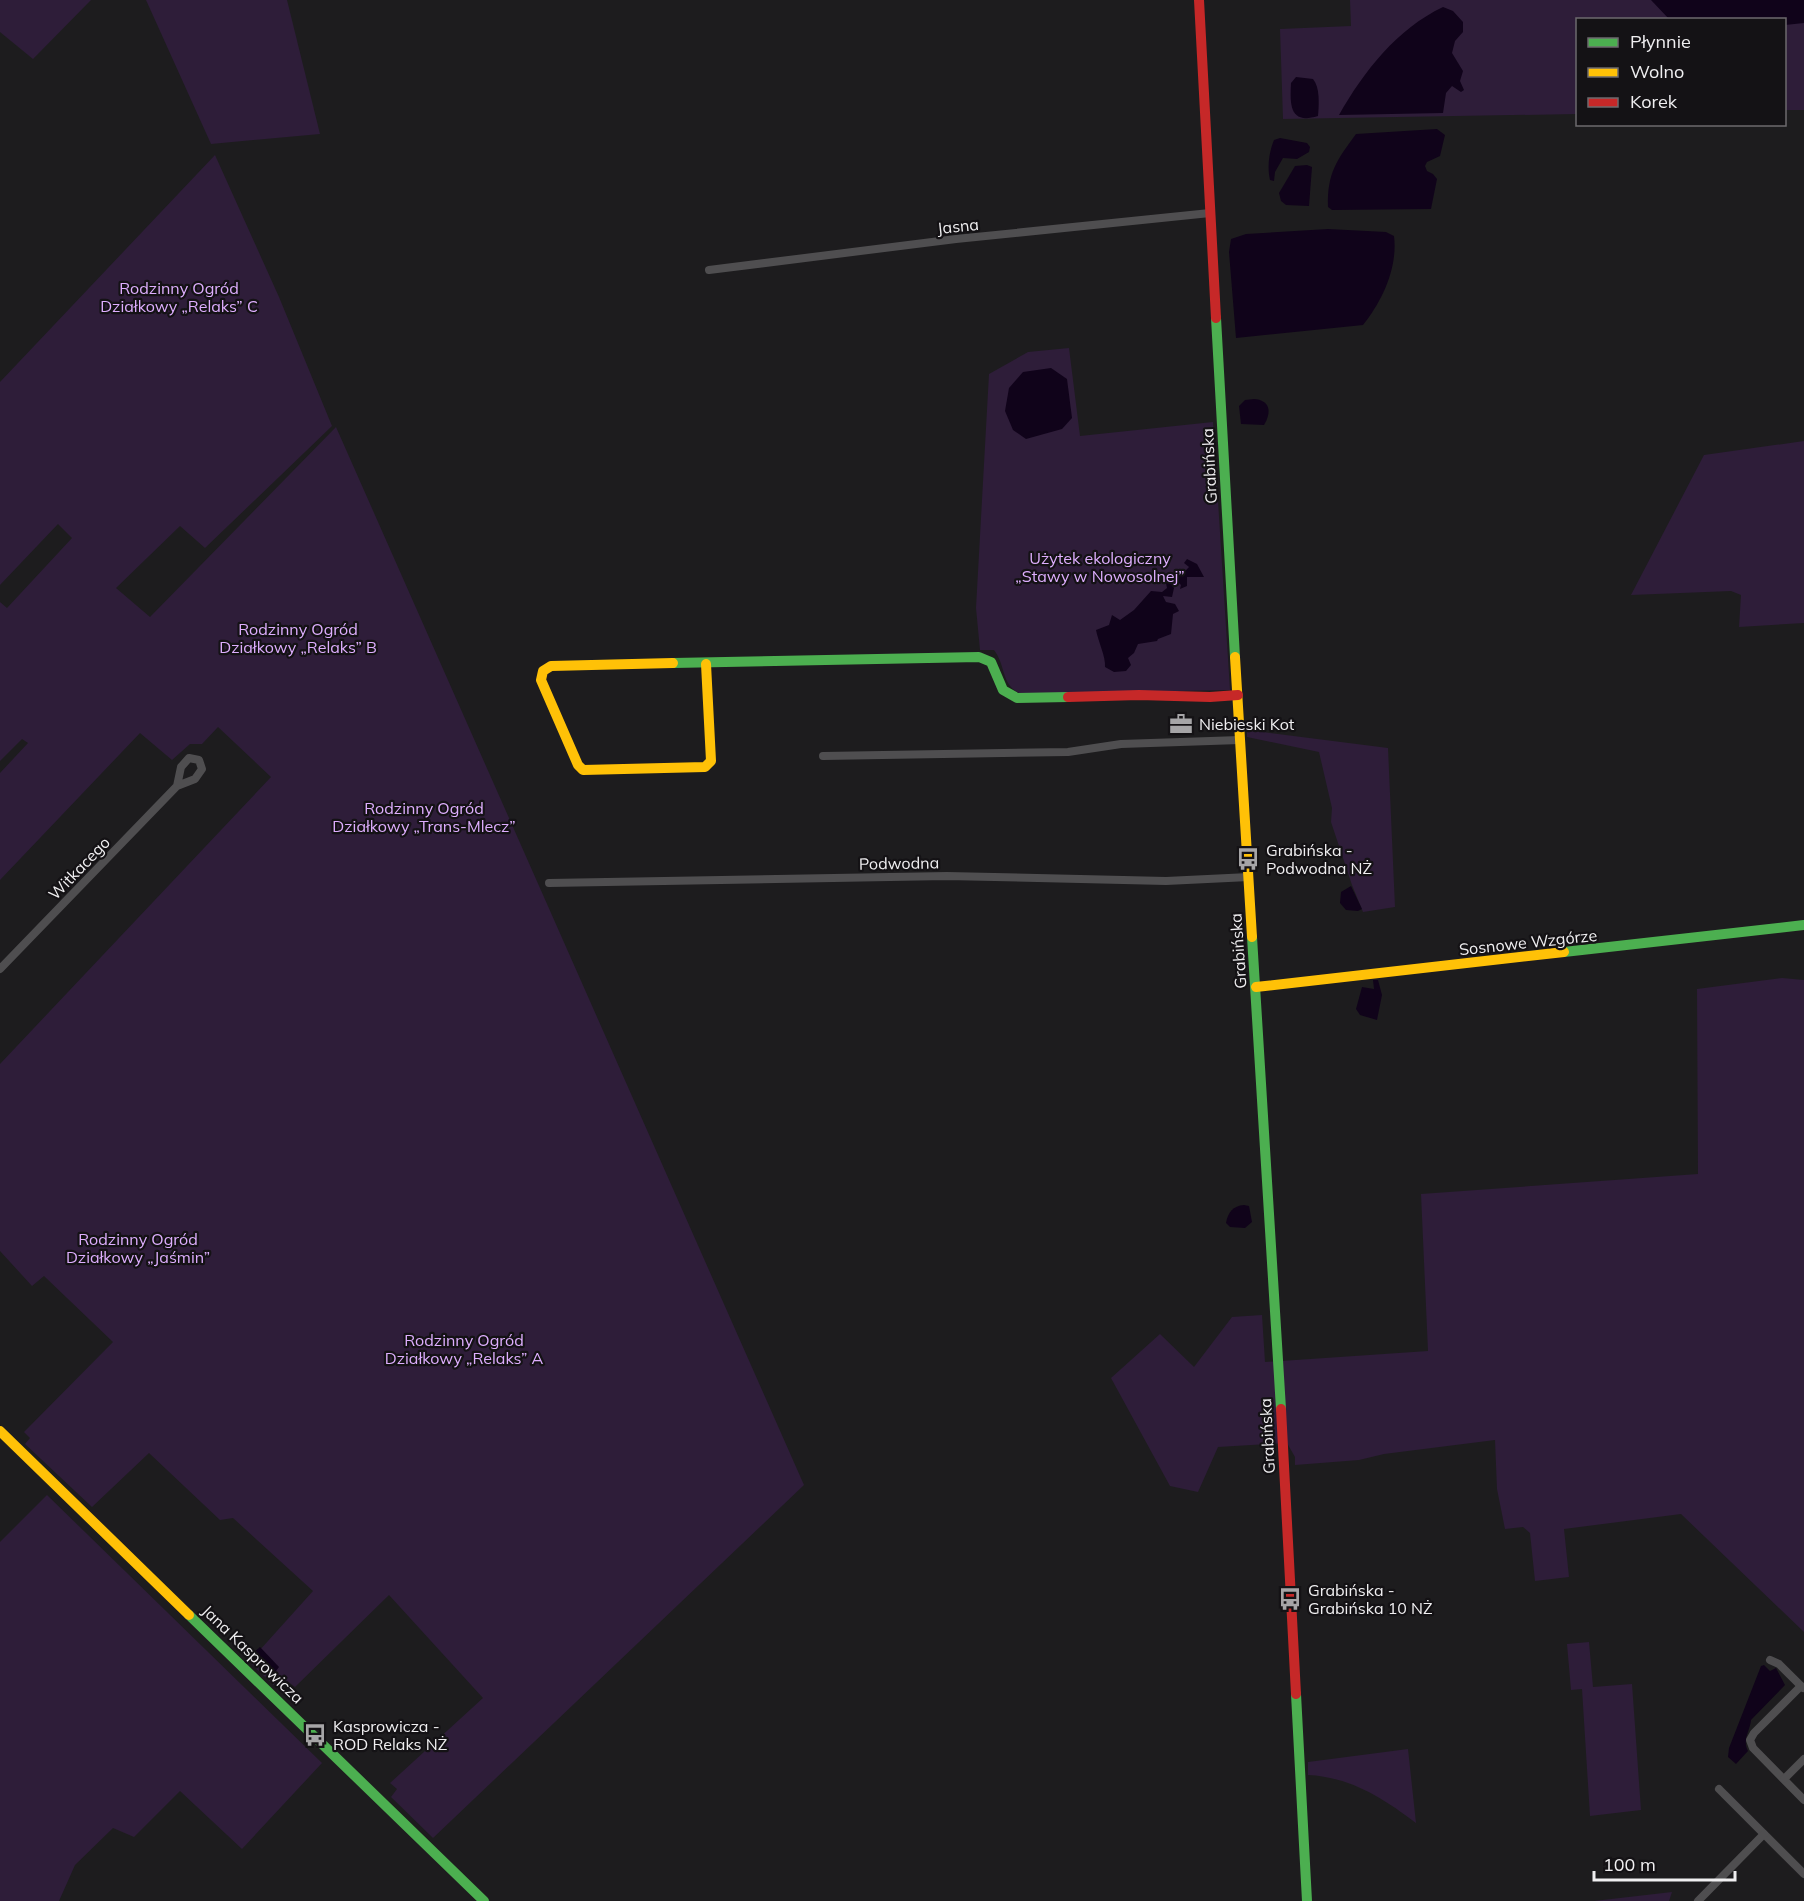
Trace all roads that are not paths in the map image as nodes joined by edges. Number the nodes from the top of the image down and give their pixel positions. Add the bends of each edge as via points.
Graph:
1 (1199, 0) edge
2 (1210, 213) junction
3 (709, 270) dead end
4 (706, 664) junction
5 (1238, 695) junction
6 (1240, 740) junction
7 (823, 756) dead end
8 (177, 786) dead end
9 (1249, 877) junction
10 (549, 883) dead end
11 (1804, 925) edge
12 (0, 969) edge
13 (1256, 987) junction
14 (0, 1431) edge
15 (1770, 1660) dead end
16 (1803, 1687) edge
17 (1804, 1759) edge
18 (1784, 1779) junction
19 (1719, 1789) dead end
20 (1804, 1800) edge
21 (1764, 1834) junction
22 (1804, 1874) edge
23 (484, 1901) edge
24 (1307, 1901) edge
25 (1698, 1901) edge

1 - 2 street, Grabińska
2 - 3 street, Jasna
2 - 5 street, Grabińska
4 - 4 street via 551,666 542,670 541,680 583,770 705,767 711,761
4 - 5 street via 979,657 991,662 1003,690 1017,698
5 - 6 street, Grabińska
6 - 7 street via 1121,744 1068,752
6 - 9 street, Grabińska
8 - 12 street, Witkacego
9 - 10 street, Podwodna via 1166,881 947,876
9 - 13 street, Grabińska
11 - 13 street, Sosnowe Wzgórze
13 - 24 street, Grabińska
14 - 23 street, Jana Kasprowicza
15 - 16 street
16 - 18 street via 1750,1740
17 - 18 street
18 - 20 street
19 - 21 street
21 - 22 street
21 - 25 street

